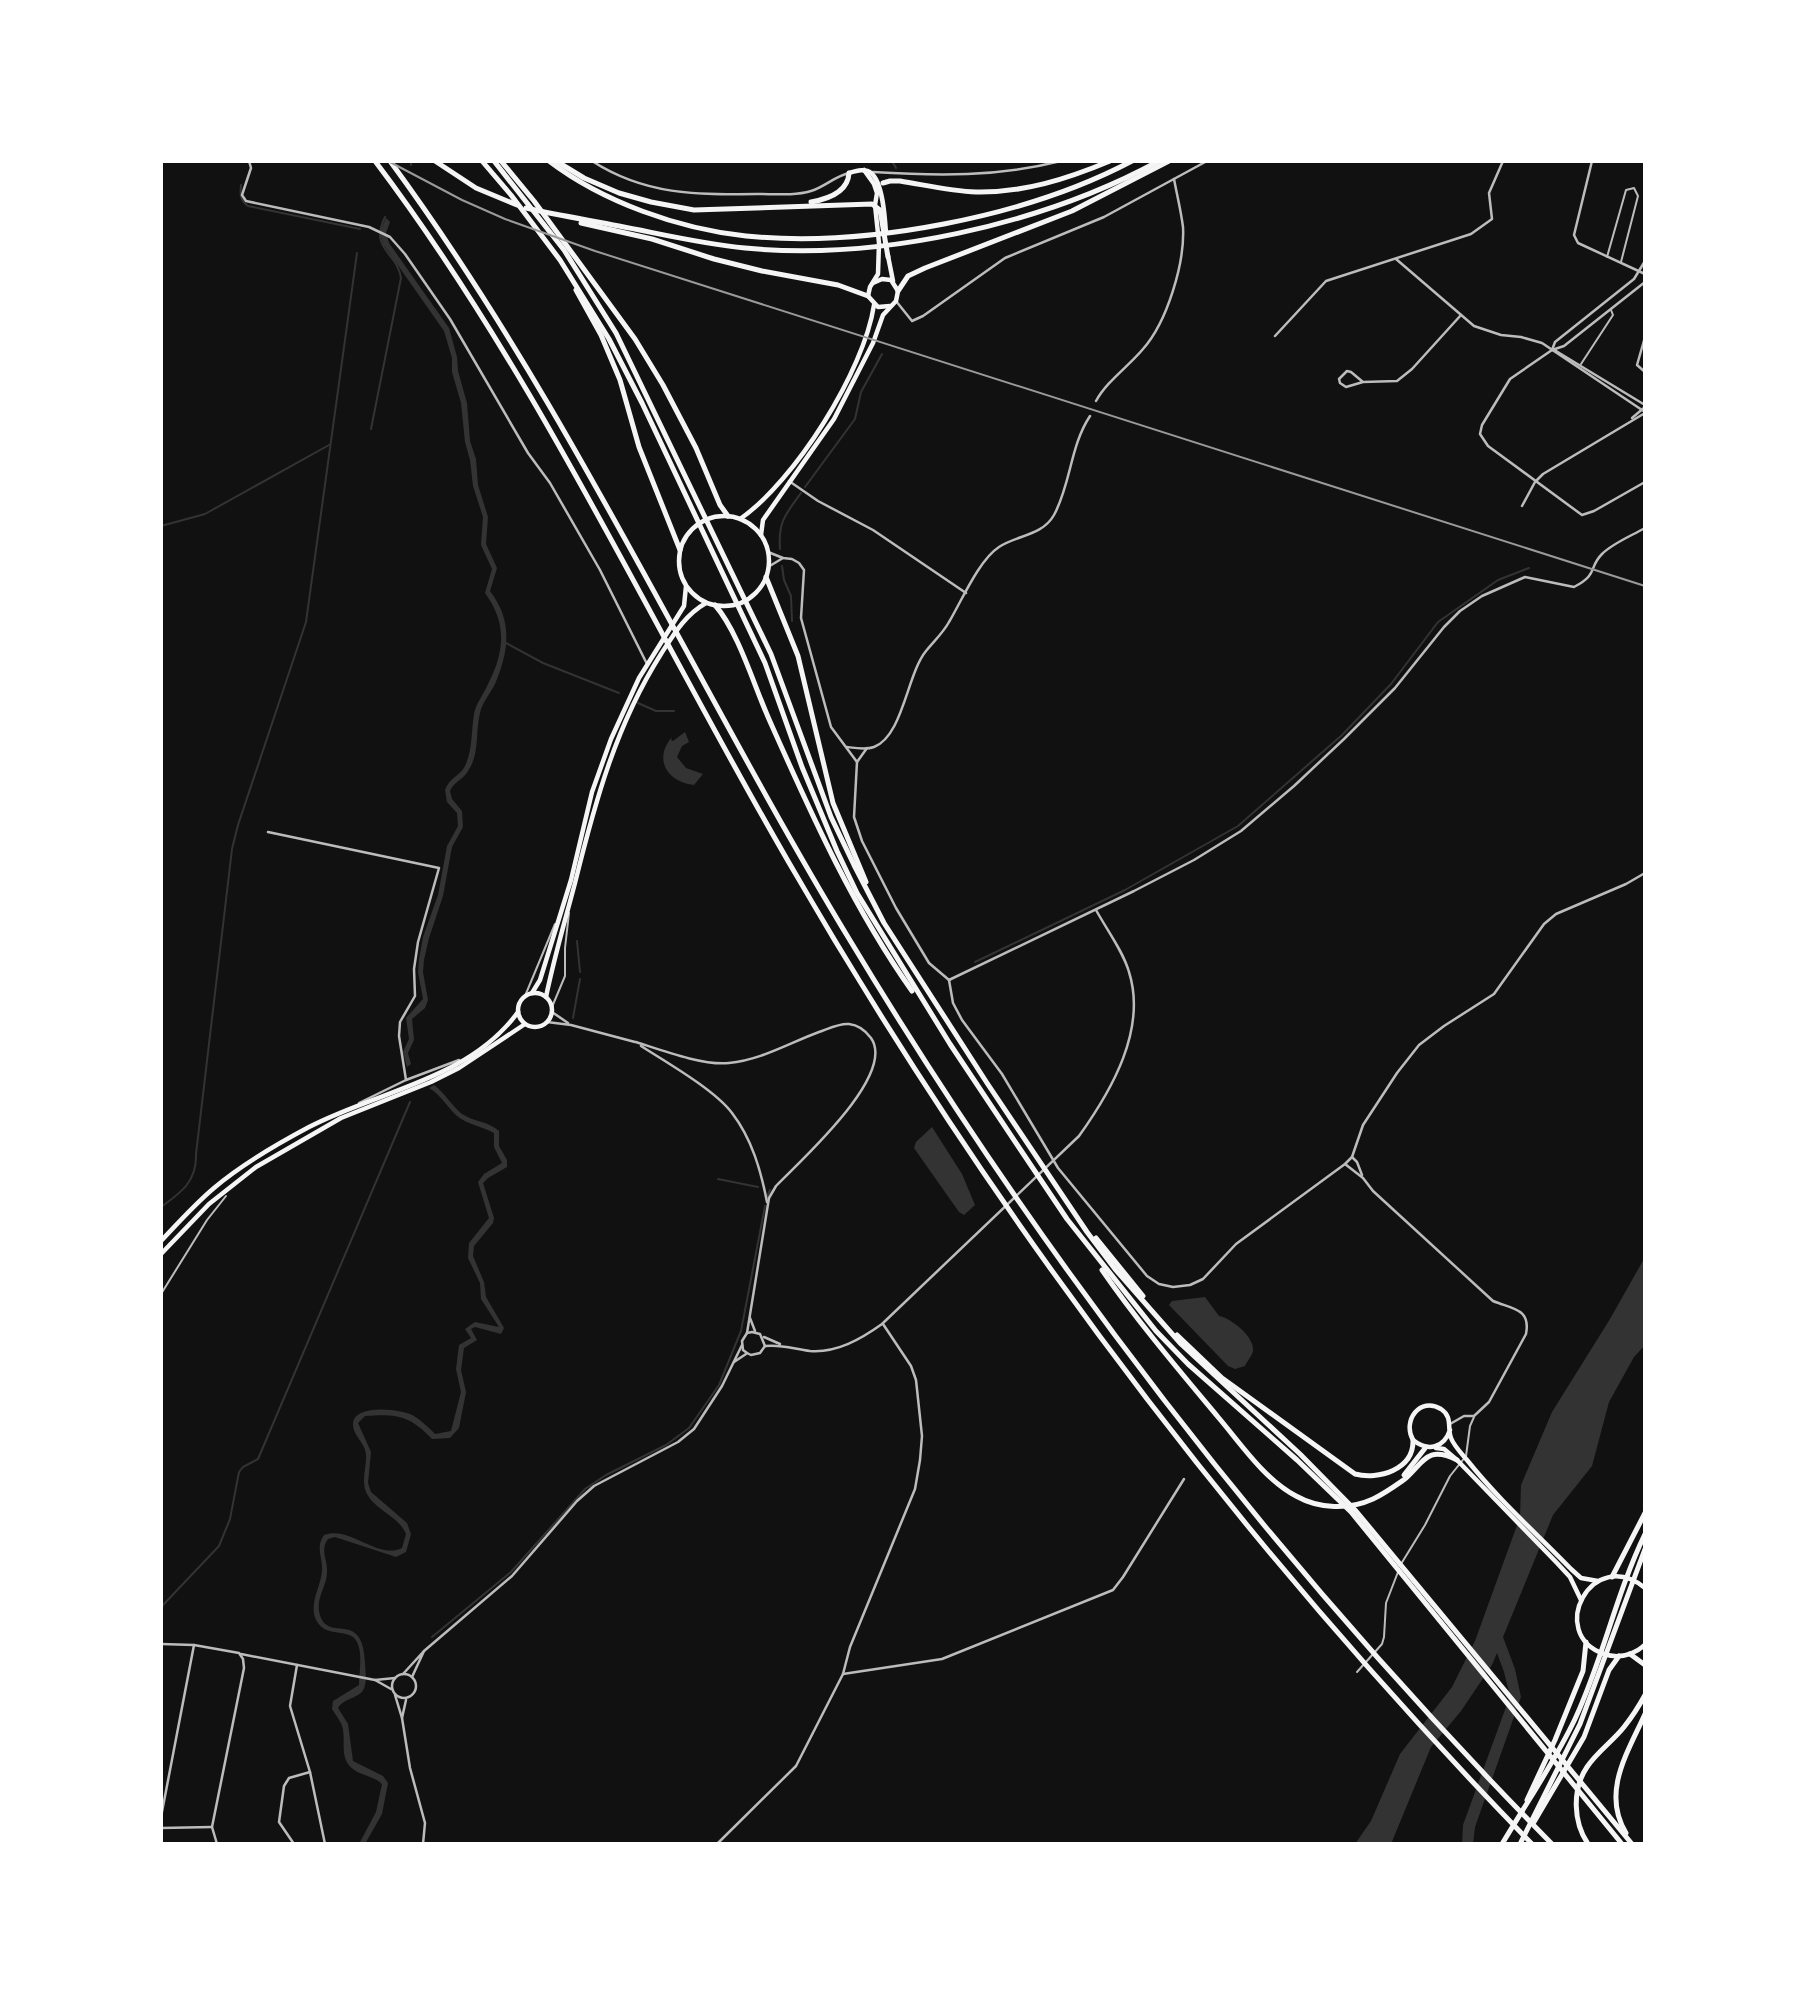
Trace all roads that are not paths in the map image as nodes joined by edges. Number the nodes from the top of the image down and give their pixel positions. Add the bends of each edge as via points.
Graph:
1 (249, 161) edge
2 (375, 161) edge
3 (390, 161) edge
4 (435, 161) edge
5 (482, 161) edge
6 (494, 161) edge
7 (501, 161) edge
8 (549, 161) edge
9 (555, 161) edge
10 (592, 161) edge
11 (1060, 161) edge
12 (1110, 161) edge
13 (1132, 161) edge
14 (1159, 161) edge
15 (1169, 161) edge
16 (1207, 161) edge
17 (1503, 161) edge
18 (1592, 161) edge
19 (864, 170) junction
20 (871, 172) junction
21 (849, 173) junction
22 (1174, 179) junction
23 (881, 185) junction
24 (877, 193) junction
25 (794, 205) junction
26 (875, 205) junction
27 (526, 208) junction
28 (567, 250) junction
29 (888, 257) junction
30 (1607, 257) junction
31 (1395, 258) junction
32 (560, 260) junction
33 (1645, 261) edge
34 (1621, 263) junction
35 (1640, 272) junction
36 (1645, 274) edge
37 (1645, 282) edge
38 (873, 283) junction
39 (895, 284) junction
40 (898, 291) junction
41 (868, 296) junction
42 (894, 303) junction
43 (874, 305) junction
44 (1610, 310) junction
45 (1461, 315) junction
46 (1275, 336) dead end
47 (1645, 337) edge
48 (1552, 350) junction
49 (1580, 365) junction
50 (1645, 372) edge
51 (1363, 383) junction
52 (1096, 401) dead end
53 (1640, 409) junction
54 (1645, 409) edge
55 (1090, 416) dead end
56 (1629, 420) junction
57 (789, 481) junction
58 (1535, 482) junction
59 (1645, 482) edge
60 (1522, 506) dead end
61 (728, 516) junction
62 (740, 519) junction
63 (1645, 528) edge
64 (761, 536) junction
65 (680, 550) junction
66 (768, 552) junction
67 (783, 558) junction
68 (768, 567) junction
69 (766, 577) junction
70 (686, 586) junction
71 (966, 593) junction
72 (706, 603) junction
73 (715, 605) junction
74 (647, 664) junction
75 (845, 747) junction
76 (867, 748) junction
77 (857, 762) junction
78 (268, 832) dead end
79 (1645, 873) edge
80 (573, 890) junction
81 (1097, 910) junction
82 (557, 920) junction
83 (884, 923) junction
84 (949, 980) junction
85 (532, 993) junction
86 (524, 996) junction
87 (546, 997) junction
88 (552, 1009) junction
89 (518, 1012) junction
90 (547, 1022) junction
91 (526, 1024) junction
92 (571, 1025) junction
93 (636, 1042) junction
94 (950, 1044) junction
95 (466, 1058) junction
96 (406, 1080) junction
97 (349, 1109) junction
98 (1352, 1157) junction
99 (1345, 1164) junction
100 (1363, 1178) junction
101 (226, 1196) dead end
102 (1069, 1203) junction
103 (768, 1205) junction
104 (1067, 1219) junction
105 (161, 1241) edge
106 (161, 1254) edge
107 (161, 1294) edge
108 (749, 1314) junction
109 (882, 1324) junction
110 (756, 1332) junction
111 (747, 1333) junction
112 (763, 1337) junction
113 (742, 1345) junction
114 (783, 1345) junction
115 (765, 1346) junction
116 (747, 1353) junction
117 (732, 1365) junction
118 (1474, 1416) junction
119 (1450, 1427) junction
120 (1413, 1440) junction
121 (1429, 1448) junction
122 (1460, 1457) junction
123 (1184, 1479) dead end
124 (1387, 1491) junction
125 (1345, 1502) junction
126 (1645, 1513) edge
127 (1645, 1534) edge
128 (1645, 1549) edge
129 (1615, 1576) junction
130 (1598, 1581) junction
131 (1645, 1588) edge
132 (1581, 1600) junction
133 (1586, 1642) junction
134 (161, 1644) edge
135 (194, 1646) junction
136 (1645, 1646) edge
137 (424, 1651) junction
138 (239, 1653) junction
139 (1630, 1654) junction
140 (1619, 1656) junction
141 (297, 1665) junction
142 (1645, 1665) edge
143 (1357, 1672) dead end
144 (403, 1674) junction
145 (843, 1674) junction
146 (412, 1677) junction
147 (395, 1678) junction
148 (375, 1680) junction
149 (392, 1689) junction
150 (396, 1695) junction
151 (1645, 1695) edge
152 (406, 1698) junction
153 (1645, 1714) edge
154 (402, 1718) junction
155 (310, 1772) junction
156 (1586, 1795) junction
157 (161, 1817) edge
158 (1516, 1821) junction
159 (212, 1827) junction
160 (161, 1828) edge
161 (1521, 1841) edge
162 (1531, 1843) edge
163 (217, 1844) edge
164 (294, 1844) edge
165 (325, 1844) edge
166 (423, 1844) edge
167 (717, 1844) edge
168 (1502, 1844) edge
169 (1552, 1844) edge
170 (1588, 1844) edge
171 (1622, 1844) edge
172 (1632, 1844) edge

1 - 74 street via 242,195 246,201 377,230 405,254 550,482
2 - 162 highway via 533,402 801,883 997,1194 1124,1369 1265,1547 1359,1658
3 - 169 highway via 478,287 545,396 799,855 921,1056 1008,1185 1198,1444 1276,1539 1367,1646
4 - 27 highway via 476,188
5 - 32 highway
6 - 28 highway
7 - 28 highway
8 - 13 highway via 614,198 657,215 716,232 796,238 872,234 947,223 1012,206
9 - 25 highway via 619,192 694,210
10 - 21 street via 635,183 664,191 714,195 796,194
11 - 20 street via 1000,174
12 - 23 highway via 1046,184 1012,190 976,192 900,181
14 - 27 highway via 1100,189 1008,221 945,236 828,250 701,243
15 - 40 highway via 1072,211 908,276
16 - 22 street
17 - 31 street via 1489,193 1492,219 1471,234
18 - 30 street via 1574,235 1578,243
19 - 20 main road
19 - 21 main road
19 - 24 main road
20 - 23 main road
21 - 25 highway via 834,196
22 - 42 street via 1104,217 1005,258 912,321
22 - 52 street via 1182,227 1175,282 1156,332
23 - 24 main road
23 - 29 main road
24 - 26 main road
25 - 26 highway
26 - 29 highway via 880,210
26 - 38 main road via 879,264
27 - 41 highway
28 - 61 highway via 635,339 663,385
28 - 83 highway via 616,333 741,589 786,691 831,817
29 - 39 main road
30 - 34 street
30 - 34 lane via 1626,190 1634,188 1638,196
31 - 45 street
31 - 46 street via 1326,281
32 - 65 highway via 620,380 648,471
32 - 94 highway via 609,339 744,617 837,851 882,936
33 - 35 street
34 - 35 street
35 - 36 street
35 - 48 street via 1555,342
37 - 44 street
38 - 39 main road via 881,278
38 - 41 main road
39 - 40 main road
40 - 42 main road
41 - 43 main road
42 - 43 main road via 883,308
42 - 57 main road via 883,315 863,366 834,419
43 - 62 main road via 869,334 832,409 774,489
44 - 48 street via 1564,346
44 - 49 lane via 1613,314
45 - 48 street via 1484,330 1542,343
45 - 51 street via 1396,381
47 - 50 street via 1637,365
48 - 49 street
48 - 53 street
48 - 58 street via 1510,379 1480,433 1488,446
49 - 54 street
51 - 51 street via 1347,371 1339,379 1346,387
53 - 54 street
53 - 56 street
54 - 56 street
55 - 71 street via 1077,439 1052,518 1026,537 1001,545
56 - 58 street
57 - 64 main road via 763,520
57 - 71 street via 873,530
58 - 59 street via 1582,514 1594,512
58 - 60 street
61 - 62 main road
61 - 65 main road via 698,524
62 - 64 main road
63 - 81 street via 1605,552 1591,576 1574,587 1525,577 1460,611 1395,688 1241,831
64 - 66 main road
65 - 70 main road
66 - 67 street
66 - 68 main road
67 - 68 street
67 - 75 street via 799,563 804,570 801,618 831,727
68 - 69 main road
69 - 73 main road via 751,597
69 - 83 highway via 798,656 833,803
70 - 72 main road
70 - 74 main road via 680,615
71 - 76 street via 920,660 887,738
72 - 73 main road
72 - 80 main road via 681,623 632,705 604,773
73 - 94 highway via 727,619 797,783 863,916
74 - 82 main road via 598,775
75 - 76 street
75 - 77 street
76 - 77 street
77 - 84 street via 854,817 862,841 929,963
78 - 96 street via 439,868 415,958 415,996 400,1022
79 - 98 street via 1556,914 1494,994 1419,1045 1363,1125
80 - 87 main road
80 - 88 lane via 565,976
81 - 84 street
81 - 109 street via 1128,969 1134,993 1128,1041 1108,1090 1079,1136
82 - 85 main road
82 - 86 lane
83 - 102 highway
84 - 99 street via 962,1020 1002,1073 1058,1168 1137,1267 1159,1284 1173,1287 1203,1279 1237,1244
85 - 86 main road
85 - 87 main road
86 - 89 main road
87 - 88 main road
88 - 90 main road
88 - 92 street
89 - 91 main road
89 - 95 main road via 505,1029
90 - 91 main road via 536,1027
90 - 92 street
91 - 106 main road via 459,1068 341,1118 256,1167 209,1204
92 - 93 street
93 - 103 street via 732,1112 758,1163
93 - 103 street via 726,1064 757,1058 848,1024 861,1027 872,1039 876,1049 873,1070 848,1111 776,1186
94 - 104 highway
95 - 96 street
95 - 97 main road via 429,1078
96 - 97 street
97 - 105 main road via 298,1133 232,1174
98 - 99 street
98 - 100 street
99 - 100 street
100 - 118 street via 1493,1301 1526,1317 1526,1334 1510,1366 1489,1402
101 - 107 lane
102 - 120 highway via 1193,1351 1222,1378 1344,1468 1362,1476 1385,1474 1410,1455
102 - 125 highway via 1115,1269 1181,1344
103 - 108 street
104 - 124 highway via 1136,1318 1281,1486 1296,1497 1330,1507 1371,1500
104 - 125 highway via 1156,1331 1195,1371
108 - 110 street
108 - 111 street
109 - 114 street via 842,1347 811,1351
109 - 145 street via 916,1380 920,1461 915,1489
110 - 111 street
110 - 112 street
111 - 113 street
112 - 114 street
112 - 115 street
113 - 116 street
113 - 117 street
114 - 115 street
115 - 116 street via 755,1355
116 - 117 street
117 - 137 street via 694,1429 594,1486 512,1576
118 - 119 street via 1464,1416
118 - 143 lane via 1466,1456 1450,1476 1393,1582 1382,1644
119 - 120 main road via 1440,1408 1424,1407 1409,1420
119 - 121 main road via 1444,1442
119 - 122 main road
120 - 121 main road
121 - 122 main road
121 - 124 highway
122 - 124 highway via 1430,1456
122 - 130 main road via 1581,1578
122 - 132 main road via 1558,1563
123 - 145 street via 1113,1590 942,1659
125 - 156 highway
126 - 129 highway
127 - 158 highway via 1575,1718
128 - 161 highway via 1580,1724
129 - 130 main road
129 - 131 main road
130 - 132 main road
132 - 133 main road via 1577,1622
133 - 140 main road via 1610,1656
133 - 158 highway via 1583,1671
134 - 135 street
135 - 138 street
135 - 157 street
136 - 139 main road
137 - 144 street
137 - 146 street
138 - 141 street
138 - 159 street via 244,1668
139 - 140 main road
139 - 142 highway
140 - 161 highway via 1578,1747
141 - 148 street
141 - 155 street via 290,1706
144 - 146 street
144 - 147 street
145 - 167 street via 796,1766
146 - 152 street via 416,1690
147 - 148 street
147 - 149 street
148 - 149 street
149 - 150 street
150 - 152 street
150 - 154 street
151 - 170 highway via 1580,1781 1578,1821
152 - 154 street
153 - 172 highway via 1618,1775 1615,1795 1621,1825
154 - 166 street via 425,1823
155 - 164 street via 289,1778 284,1786 279,1822
155 - 165 street
156 - 171 highway
156 - 172 highway
158 - 168 highway
159 - 160 street
159 - 163 street

